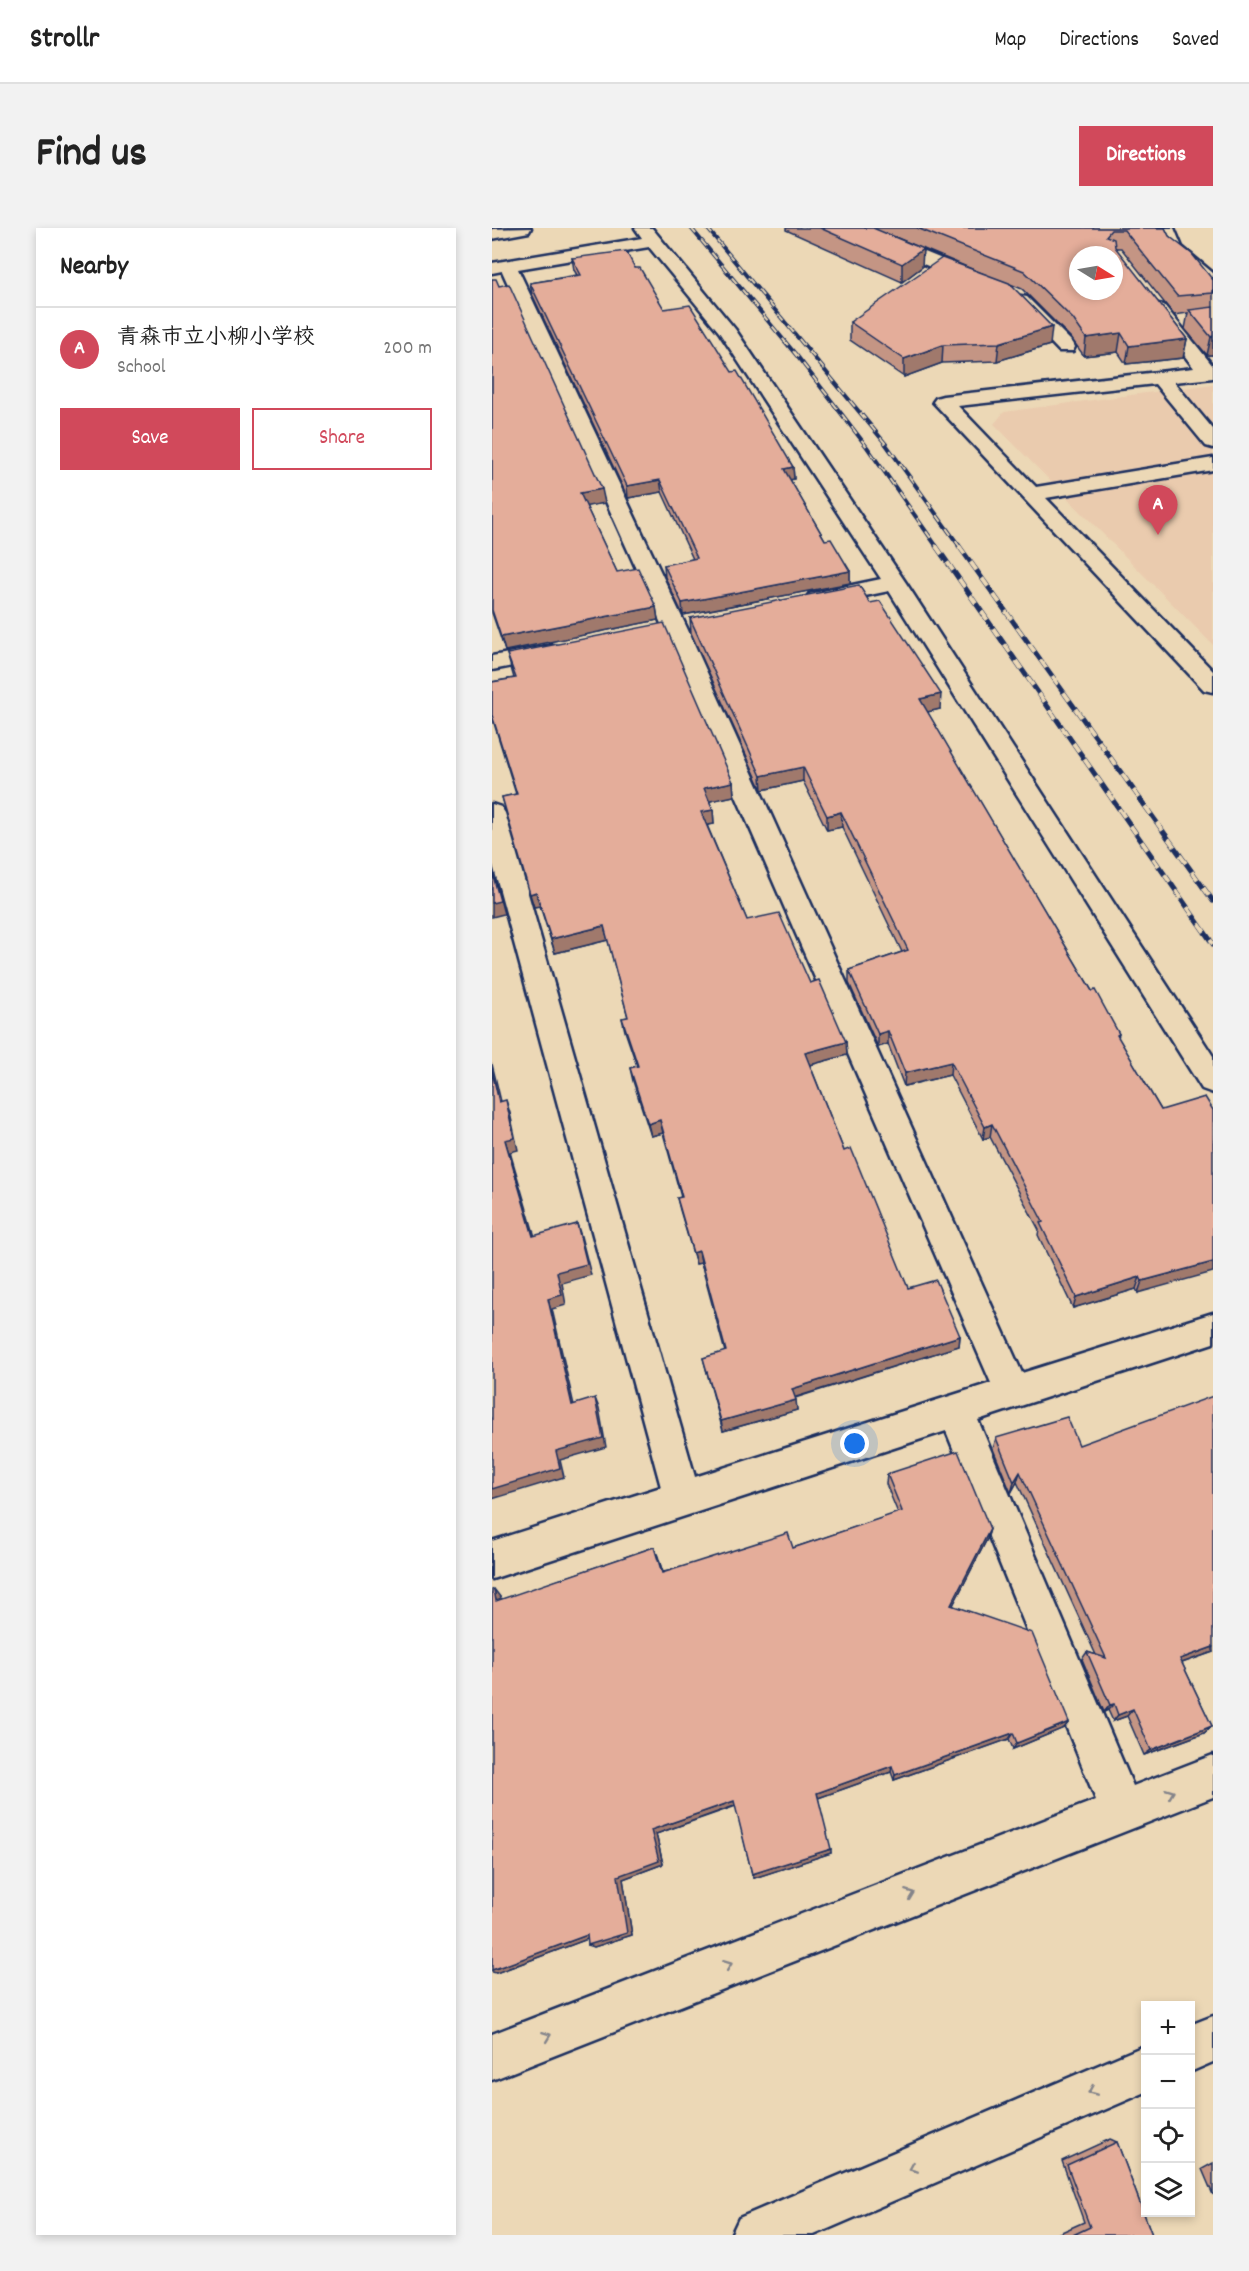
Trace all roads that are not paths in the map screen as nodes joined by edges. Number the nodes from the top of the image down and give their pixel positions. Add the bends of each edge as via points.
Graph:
1 (523, 228) edge
2 (852, 228) edge
3 (1166, 228) edge
4 (492, 234) edge
5 (648, 234) edge
6 (939, 266) junction
7 (500, 267) edge
8 (921, 279) edge
9 (1213, 286) edge
10 (1149, 297) edge
11 (1191, 321) edge
12 (1169, 323) junction
13 (1066, 346) dead end
14 (1209, 372) edge
15 (1160, 378) junction
16 (1213, 442) edge
17 (1213, 464) edge
18 (1032, 494) junction
19 (895, 583) junction
20 (791, 604) edge
21 (572, 648) edge
22 (492, 663) edge
23 (1213, 685) edge
24 (492, 813) edge
25 (1213, 1081) edge
26 (1213, 1328) edge
27 (1013, 1393) junction
28 (956, 1411) junction
29 (683, 1499) junction
30 (492, 1560) edge
31 (1213, 1776) edge
32 (1122, 1811) junction
33 (1213, 2039) edge
34 (1195, 2047) edge
35 (492, 2057) edge
36 (1141, 2070) edge
37 (756, 2235) edge

1 - 4 street
2 - 6 street
3 - 9 street via 1174,249 1208,277
5 - 7 street
5 - 19 street via 726,329
6 - 8 street
6 - 13 street via 1015,295
7 - 27 street via 675,628
10 - 12 street
11 - 12 street
12 - 14 street
14 - 15 street
15 - 16 street
15 - 18 street via 943,402
17 - 18 street
18 - 23 street
19 - 20 street
19 - 25 street
21 - 22 street
24 - 29 street
26 - 27 street
27 - 28 street
28 - 29 street
28 - 32 street
29 - 30 street
32 -> 31 street
35 -> 32 street
33 - 34 street
36 -> 37 street

